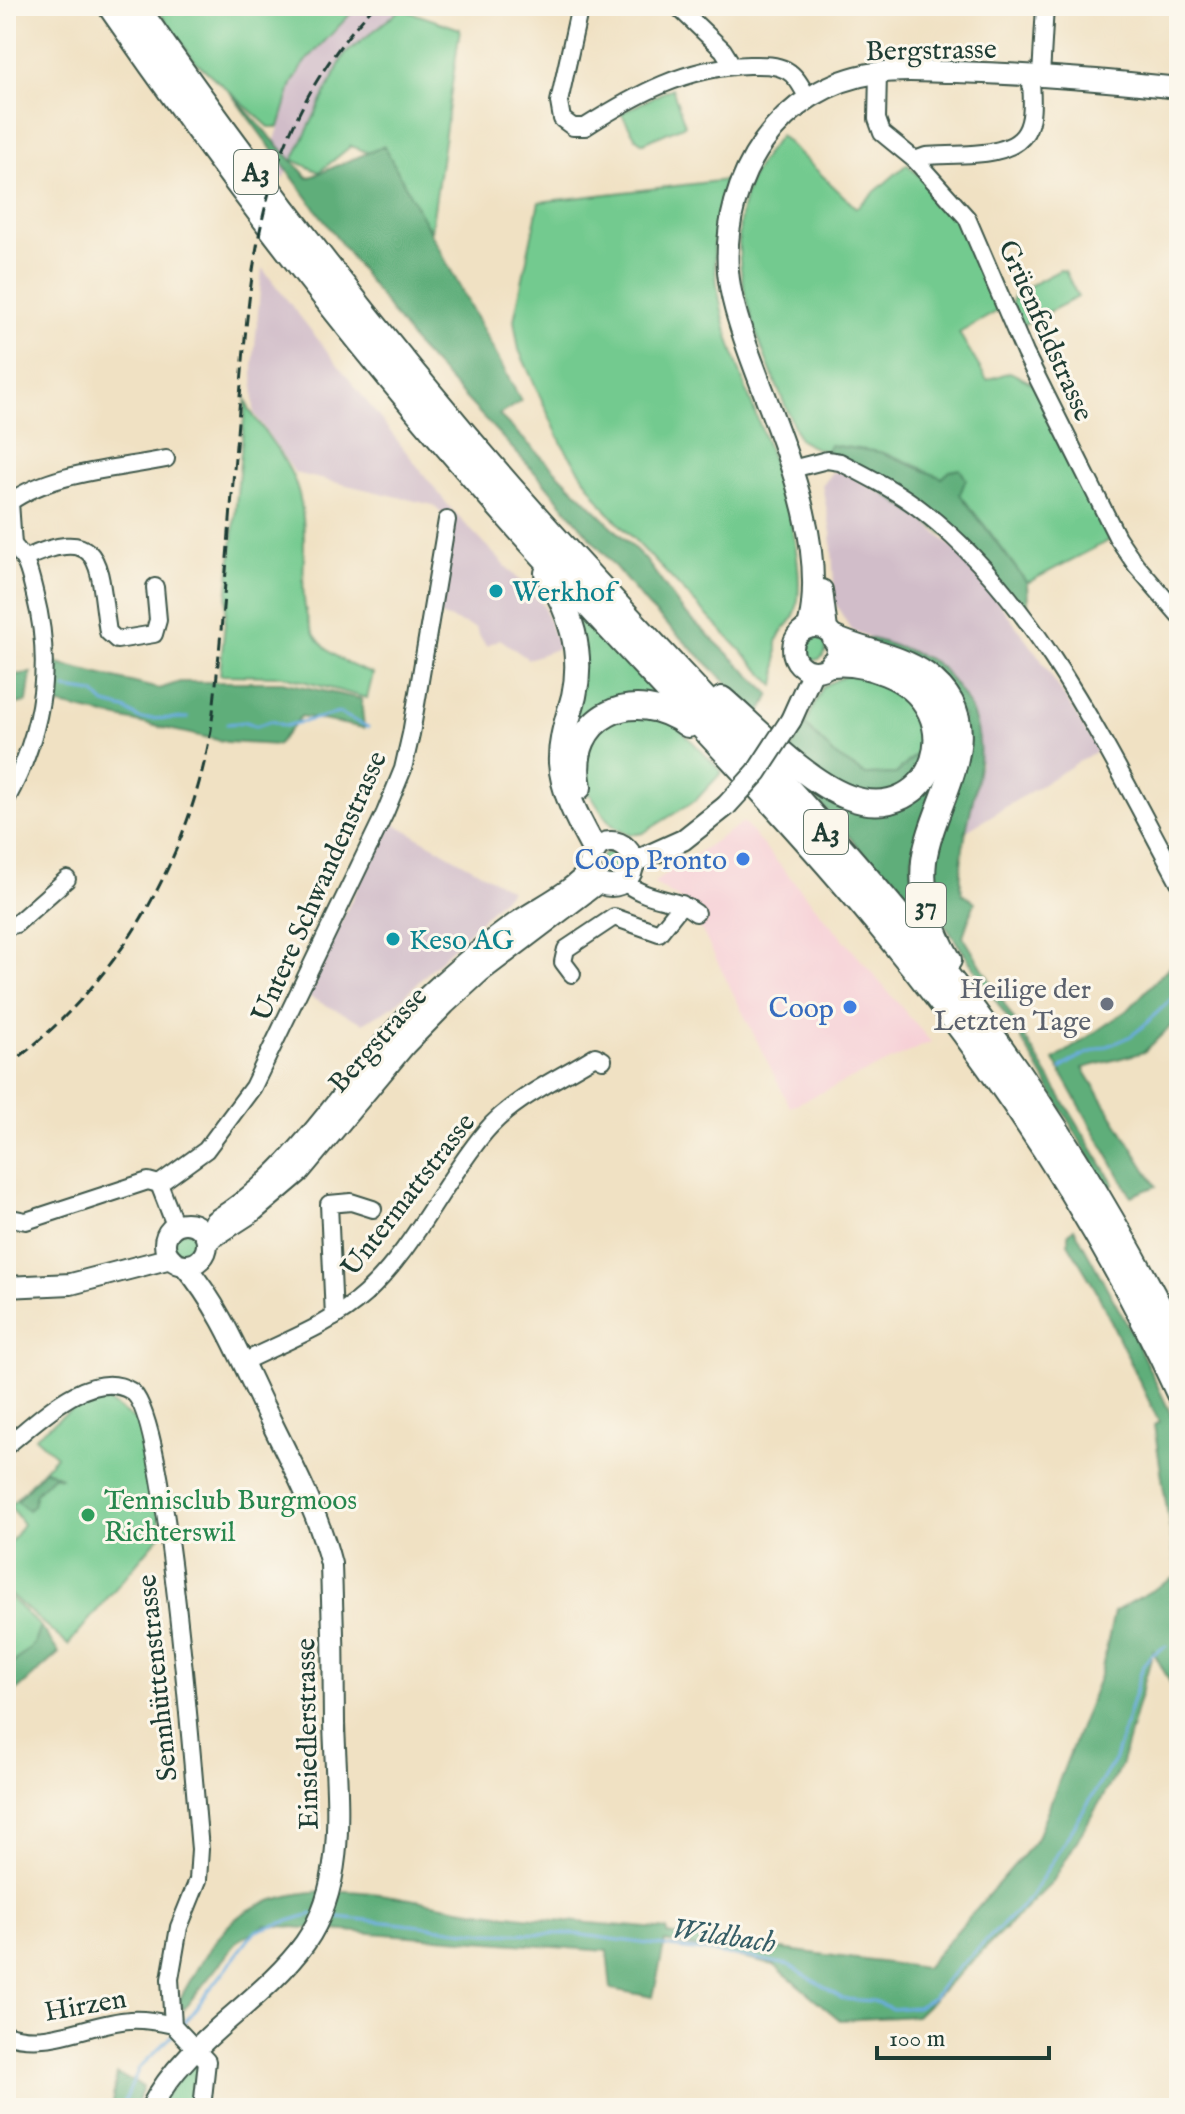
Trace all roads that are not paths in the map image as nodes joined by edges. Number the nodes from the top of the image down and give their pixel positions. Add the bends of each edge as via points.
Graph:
1 (110, 6) edge
2 (136, 6) edge
3 (580, 6) edge
4 (677, 6) edge
5 (1045, 6) edge
6 (733, 66) junction
7 (878, 72) junction
8 (1036, 76) junction
9 (1179, 88) edge
10 (808, 98) junction
11 (915, 160) junction
12 (166, 459) dead end
13 (792, 469) junction
14 (447, 520) dead end
15 (520, 530) junction
16 (15, 549) edge
17 (155, 587) dead end
18 (1179, 615) edge
19 (630, 618) junction
20 (823, 632) junction
21 (815, 666) junction
22 (729, 756) junction
23 (6, 800) edge
24 (609, 859) junction
25 (67, 879) dead end
26 (624, 882) joint
27 (1179, 882) edge
28 (6, 927) edge
29 (572, 974) dead end
30 (1009, 1058) junction
31 (603, 1060) dead end
32 (159, 1184) junction
33 (373, 1209) dead end
34 (6, 1217) edge
35 (204, 1242) junction
36 (174, 1248) junction
37 (6, 1274) edge
38 (6, 1287) edge
39 (334, 1317) junction
40 (220, 1318) junction
41 (1179, 1345) edge
42 (243, 1362) junction
43 (1179, 1394) edge
44 (6, 1446) edge
45 (6, 2034) edge
46 (185, 2037) junction
47 (151, 2108) edge
48 (202, 2108) edge

1 - 15 highway, A3 via 292,255
2 - 19 highway, A3 via 381,334
3 - 6 street via 559,102 562,119 573,127 585,127 659,83
4 - 6 street
5 - 8 street
6 - 10 street via 784,69
7 - 8 main road, Bergstrasse
7 - 10 main road, Bergstrasse
7 - 11 street, Grüenfeldstrasse via 877,119 882,133
8 - 9 main road, Bergstrasse
8 - 11 street via 1030,122 1020,140 1003,149
10 - 13 main road, Bergstrasse via 774,127 749,162 736,192 728,242 737,312
11 - 18 street, Grüenfeldstrasse via 967,218 1025,353 1117,537
12 - 16 street via 24,492 10,502
13 - 20 main road, Bergstrasse via 811,569 812,612
13 - 27 street via 840,462 923,511 973,557 1068,686
14 - 32 street, Untere Schwandenstrasse via 411,734 391,798 253,1087 206,1150
15 - 22 highway, A3
15 - 24 highway via 561,599 575,636 577,677 562,741 562,766 569,796
16 - 17 street via 73,544 85,548 96,560 108,632 117,640 154,634
16 - 23 street via 41,617 44,687 30,754
19 - 21 highway via 830,787 874,802 908,792 924,778 936,753 937,727 929,705 915,689 890,675 853,663
19 - 30 highway, A3 via 902,919
20 - 21 main road, Bergstrasse via 837,654
20 - 21 main road, Bergstrasse via 798,635 793,646
20 - 30 highway, 37 via 922,673 942,691 955,715 958,757 925,854 925,902 943,949
21 - 24 main road, Bergstrasse, bridge via 762,765 683,840
22 - 24 highway via 655,707 627,706 600,719 583,742 577,769
22 - 43 highway, A3 via 879,924 998,1079 1090,1222
24 - 26 main road
24 - 35 main road, Bergstrasse via 484,947 431,993 280,1168 231,1210
25 - 28 street
26 - 29 street via 647,897 689,908 659,933 614,917 566,949 563,962
30 - 41 highway, A3 via 1096,1192
31 - 39 street, Untermattstrasse via 595,1056 519,1102 486,1130 393,1263
32 - 34 street, Untere Schwandenstrasse via 148,1181 26,1221
32 - 36 street
33 - 39 street, Untermattstrasse via 351,1202 329,1204
35 - 36 main road, Bergstrasse
35 - 36 main road, Bergstrasse via 190,1223
35 - 40 main road, Einsiedlerstrasse
36 - 37 main road, Bergstrasse via 96,1267
36 - 38 main road, Bergstrasse via 71,1284
36 - 40 main road, Einsiedlerstrasse
39 - 42 street, Untermattstrasse
40 - 42 main road, Einsiedlerstrasse
42 - 46 main road, Einsiedlerstrasse via 304,1489 331,1564 336,1830 330,1886 306,1942 289,1962
44 - 46 street, Sennhüttenstrasse via 69,1395 87,1388 129,1389 144,1411 177,1605 200,1849 198,1880 179,1927 170,1979
45 - 46 street, Hirzen via 41,2039 127,2020 151,2020
46 - 47 main road, Einsiedlerstrasse via 171,2076
46 - 48 street via 207,2061

